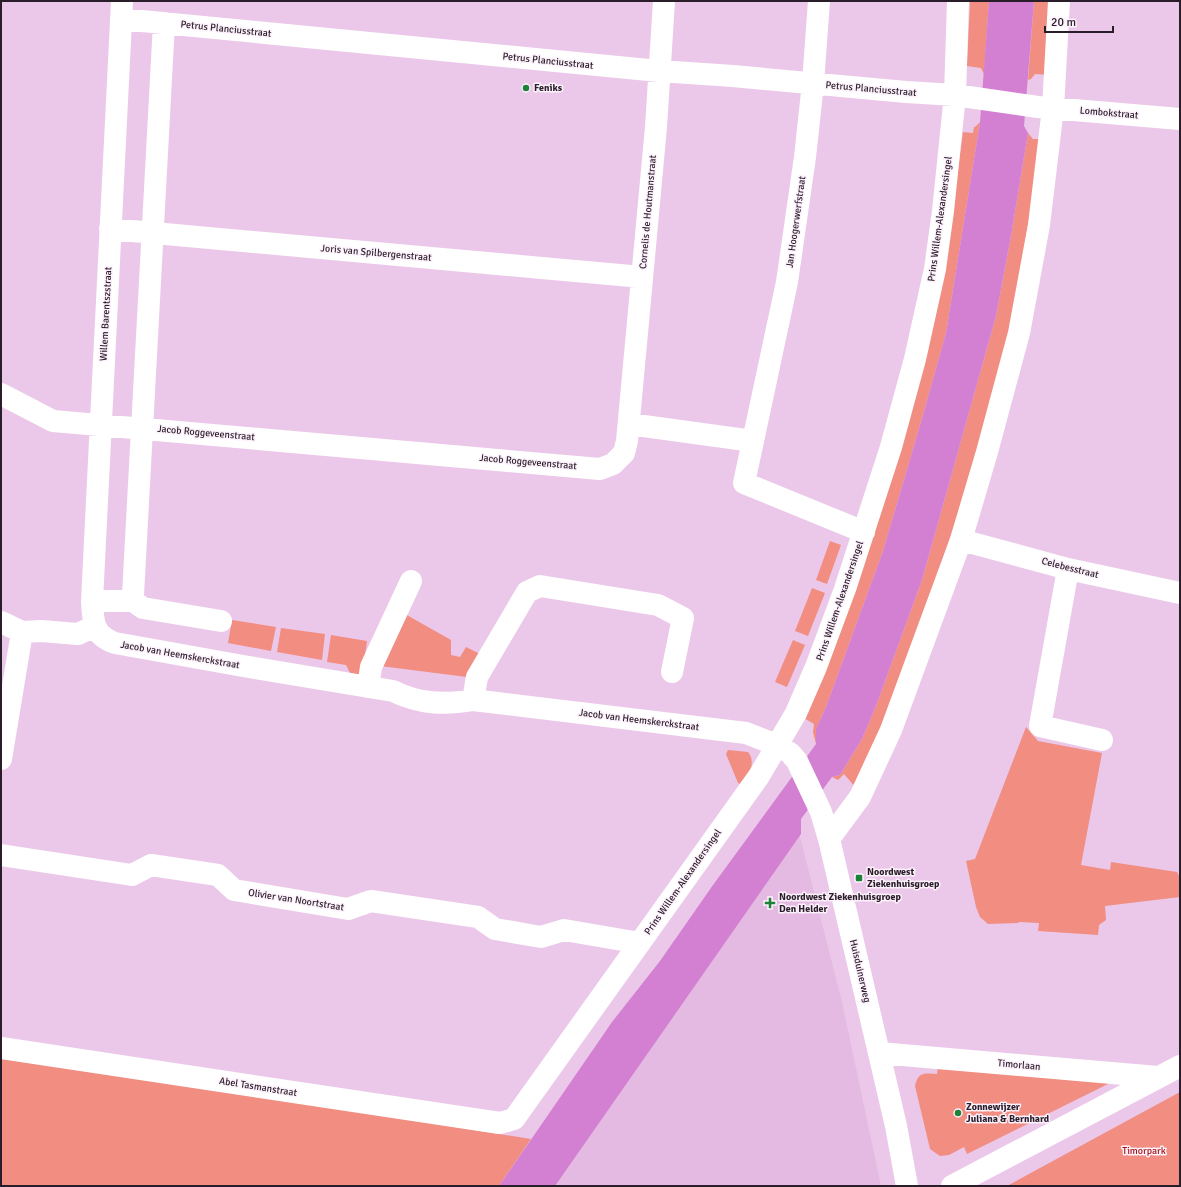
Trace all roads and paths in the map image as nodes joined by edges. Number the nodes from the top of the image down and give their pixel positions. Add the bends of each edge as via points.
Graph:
1 (664, 1) edge
2 (819, 1) edge
3 (958, 1) edge
4 (1059, 1) edge
5 (121, 10) edge
6 (164, 23) junction
7 (659, 71) junction
8 (813, 83) junction
9 (965, 96) junction
10 (1046, 107) junction
11 (1180, 119) edge
12 (110, 229) junction
13 (152, 232) junction
14 (642, 277) junction
15 (1, 394) edge
16 (100, 424) junction
17 (629, 424) junction
18 (142, 428) junction
19 (754, 441) junction
20 (864, 532) junction
21 (961, 540) junction
22 (1068, 569) junction
23 (411, 582) dead end
24 (1180, 593) edge
25 (92, 601) junction
26 (134, 601) junction
27 (221, 621) dead end
28 (1, 622) edge
29 (95, 626) junction
30 (22, 632) junction
31 (672, 672) dead end
32 (368, 686) junction
33 (473, 700) junction
34 (3, 732) edge
35 (1102, 740) dead end
36 (777, 744) junction
37 (1, 759) edge
38 (797, 761) joint
39 (829, 839) junction
40 (1, 855) edge
41 (640, 943) junction
42 (1, 1048) edge
43 (879, 1053) junction
44 (1180, 1066) edge
45 (1158, 1076) junction
46 (514, 1119) joint
47 (907, 1186) edge
48 (952, 1186) edge

1 - 7 street, Cornelis de Houtmanstraat
2 - 8 street, Jan Hoogerwerfstraat
3 - 9 street, Prins Willem-Alexandersingel
4 - 10 street
5 - 6 street, Petrus Planciusstraat
5 - 12 street, Willem Barentszstraat
6 - 7 street, Petrus Planciusstraat
6 - 13 street
7 - 8 street, Petrus Planciusstraat
7 - 14 street, Cornelis de Houtmanstraat
8 - 9 street, Petrus Planciusstraat
8 - 19 street, Jan Hoogerwerfstraat via 787,282
9 - 10 street
9 - 20 street, Prins Willem-Alexandersingel via 943,211 935,269 915,359
10 - 11 street, Lombokstraat
10 - 21 street via 1038,225 1019,333
12 - 13 street, Joris van Spilbergenstraat
12 - 16 street, Willem Barentszstraat
13 - 14 street, Joris van Spilbergenstraat
13 - 18 street
14 - 17 street, Cornelis de Houtmanstraat
15 - 16 street, Jacob Roggeveenstraat via 53,420
16 - 18 street, Jacob Roggeveenstraat
16 - 25 street, Willem Barentszstraat
17 - 18 street, Jacob Roggeveenstraat via 624,453 613,464 600,469
17 - 19 street
18 - 26 street
19 - 20 street via 744,483
20 - 36 street, Prins Willem-Alexandersingel via 846,589 816,667 796,713
21 - 22 street, Celebesstraat
21 - 39 street via 891,730 860,797
22 - 24 street, Celebesstraat
22 - 35 street via 1040,726
23 - 32 street via 371,667
25 - 26 street
25 - 29 street, Willem Barentszstraat
26 - 27 street via 143,608
28 - 30 street
29 - 30 street via 78,634
29 - 32 street, Jacob van Heemskerckstraat via 107,640 115,643
30 - 34 street
31 - 33 street via 683,618 658,605 540,586 527,592 477,677
32 - 33 street, Jacob van Heemskerckstraat via 393,691 407,698 439,703
33 - 36 street, Jacob van Heemskerckstraat via 727,730
34 - 37 street
36 - 38 street, Jacob van Heemskerckstraat
36 - 41 street, Prins Willem-Alexandersingel via 759,776
38 - 39 street, Huisduinerweg via 822,812
39 - 43 street, Huisduinerweg
40 - 41 street, Olivier van Noortstraat via 132,875 151,865 218,875 234,890 340,908 348,909 371,901 478,917 495,929 541,937 564,930
41 - 46 street, Prins Willem-Alexandersingel
42 - 46 street, Abel Tasmanstraat via 500,1123
43 - 45 street, Timorlaan
43 - 47 street, Huisduinerweg
44 - 45 street, Timorlaan
45 - 48 street, Timorlaan

